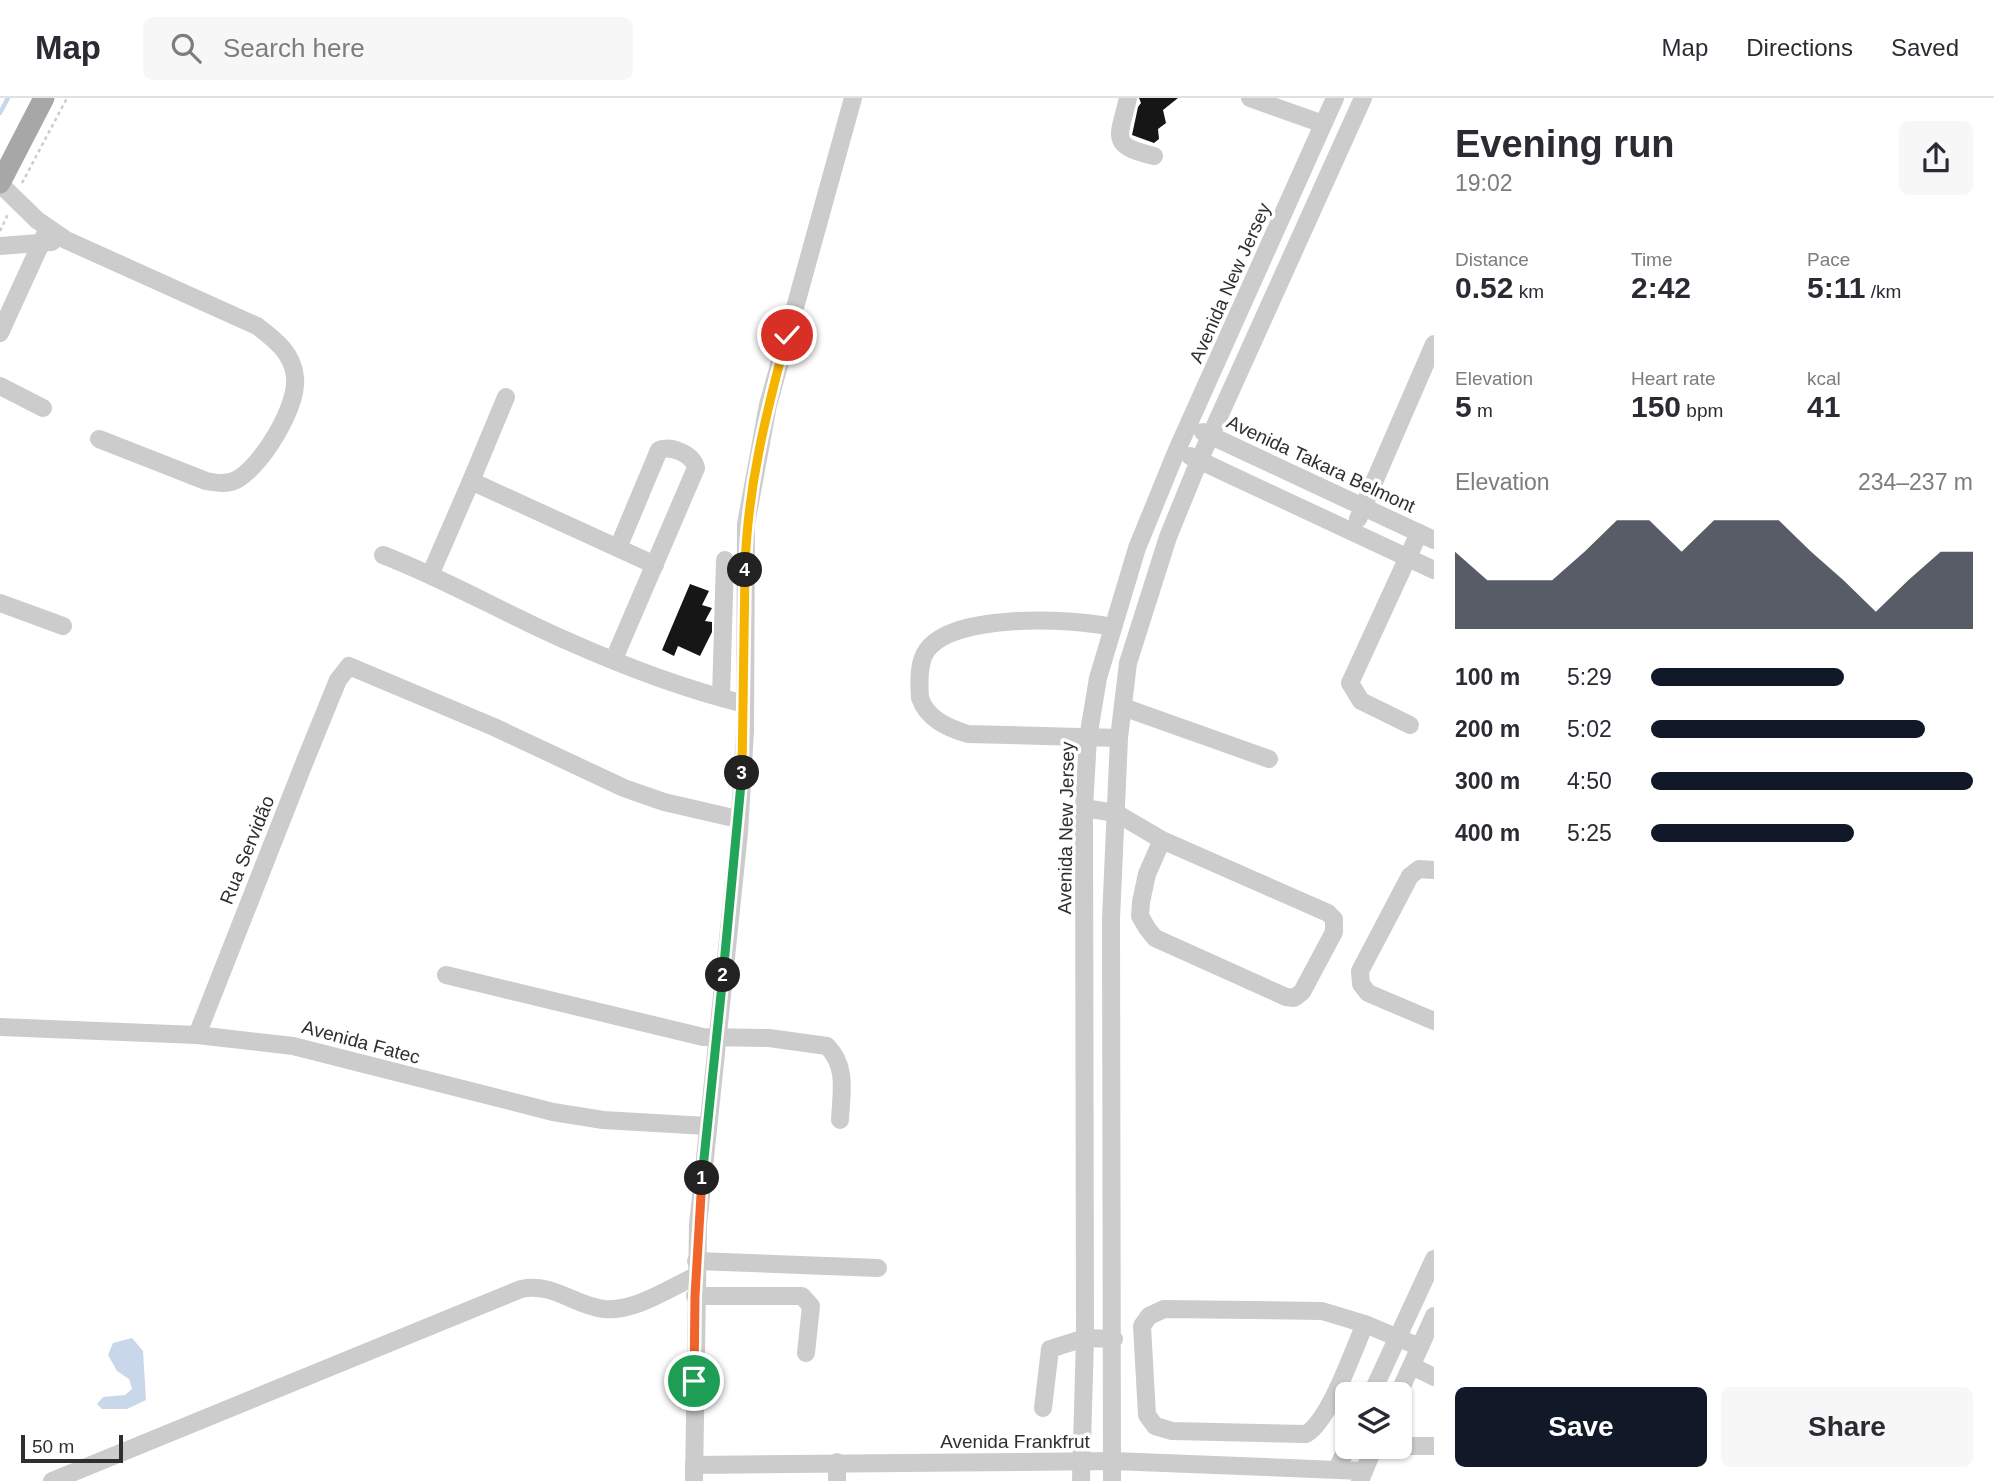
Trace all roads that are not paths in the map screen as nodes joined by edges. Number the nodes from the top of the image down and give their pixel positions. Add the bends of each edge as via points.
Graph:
1 (44, 98) edge
2 (853, 98) edge
3 (1128, 98) edge
4 (1251, 98) edge
5 (1335, 98) edge
6 (1363, 98) edge
7 (1320, 131) junction
8 (1341, 147) junction
9 (1154, 156) dead end
10 (5, 188) edge
11 (46, 235) junction
12 (0, 246) edge
13 (0, 333) edge
14 (1434, 344) edge
15 (0, 386) edge
16 (506, 397) dead end
17 (43, 408) dead end
18 (1189, 426) junction
19 (1211, 436) junction
20 (99, 439) dead end
21 (1177, 450) junction
22 (1199, 461) junction
23 (471, 481) junction
24 (1363, 508) junction
25 (1353, 532) junction
26 (1426, 537) edge
27 (618, 548) junction
28 (383, 555) dead end
29 (1407, 557) junction
30 (725, 560) dead end
31 (655, 565) junction
32 (1434, 570) edge
33 (431, 573) junction
34 (0, 603) edge
35 (1141, 616) junction
36 (1113, 619) junction
37 (63, 626) dead end
38 (614, 659) junction
39 (721, 697) junction
40 (745, 704) junction
41 (1123, 706) junction
42 (1410, 725) dead end
43 (745, 731) junction
44 (1088, 738) junction
45 (1119, 738) junction
46 (1269, 759) dead end
47 (1084, 808) junction
48 (1116, 813) junction
49 (729, 817) junction
50 (739, 833) junction
51 (1161, 840) junction
52 (1085, 866) junction
53 (1114, 867) junction
54 (1434, 870) edge
55 (1086, 918) junction
56 (1111, 919) junction
57 (446, 975) dead end
58 (1434, 1021) edge
59 (0, 1027) edge
60 (197, 1035) junction
61 (715, 1039) junction
62 (840, 1120) dead end
63 (707, 1126) junction
64 (1434, 1259) edge
65 (878, 1268) dead end
66 (696, 1269) junction
67 (695, 1296) junction
68 (1434, 1316) edge
69 (1365, 1324) junction
70 (1397, 1337) junction
71 (1085, 1338) junction
72 (1114, 1339) junction
73 (1420, 1347) junction
74 (806, 1353) dead end
75 (1412, 1366) junction
76 (1434, 1377) edge
77 (1377, 1382) edge
78 (1404, 1382) edge
79 (1043, 1408) dead end
80 (1412, 1446) edge
81 (1434, 1446) edge
82 (1342, 1459) edge
83 (1369, 1459) edge
84 (1081, 1461) junction
85 (1113, 1461) junction
86 (837, 1462) junction
87 (1337, 1469) junction
88 (694, 1473) edge
89 (1362, 1476) edge
90 (51, 1481) edge
91 (837, 1481) edge
92 (1081, 1481) edge
93 (1112, 1481) edge

1 - 10 main road
2 - 40 street via 758,445 746,524
3 - 9 street via 1119,137 1123,147
4 - 7 street
5 - 7 street, Avenida New Jersey
6 - 8 street
7 - 8 street
7 - 18 street, Avenida New Jersey
8 - 19 street
10 - 11 street
11 - 12 street
11 - 13 street
11 - 20 street via 257,326 279,342 295,378 274,439 237,480 222,484 206,481
14 - 24 street
15 - 17 street
16 - 23 street
18 - 19 street, Avenida Takara Belmont
18 - 21 street, Avenida New Jersey
19 - 22 street
19 - 24 street, Avenida Takara Belmont
21 - 22 street
21 - 36 street, Avenida New Jersey
22 - 25 street
22 - 35 street
23 - 27 street
23 - 33 street
24 - 25 street
24 - 26 street, Avenida Takara Belmont
25 - 29 street
26 - 29 street
27 - 31 street
27 - 31 street via 659,450 663,447 688,455 696,468
28 - 33 street
29 - 32 street
29 - 42 street via 1350,683 1361,701
30 - 39 street
31 - 38 street
33 - 38 street via 563,640
34 - 37 street
35 - 36 street
35 - 41 street
36 - 44 street, Avenida New Jersey
36 - 44 street via 974,625 944,635 928,649 922,663 922,706 954,730
38 - 39 street
39 - 40 street
40 - 43 street
41 - 45 street
41 - 46 street
43 - 49 street via 732,747
43 - 50 street
44 - 45 street
44 - 47 street, Avenida New Jersey
45 - 48 street
47 - 48 street
47 - 52 street, Avenida New Jersey
48 - 51 street
48 - 53 street
49 - 50 street
49 - 60 street, Rua Servidão via 624,788 355,666 344,669
50 - 61 street
51 - 51 street via 1334,919 1334,932 1302,992 1286,997 1155,938 1140,916 1147,874
52 - 53 street
52 - 55 street, Avenida New Jersey
53 - 56 street
54 - 58 street via 1419,869 1410,876 1360,971 1361,984 1368,993
55 - 56 street
55 - 71 street, Avenida New Jersey
56 - 72 street
57 - 61 street
59 - 60 street, Avenida Fatec
60 - 63 street, Avenida Fatec via 293,1046 553,1112
61 - 62 street via 732,1036 827,1046 840,1063
61 - 63 street
63 - 66 street
64 - 70 street
65 - 66 street
66 - 67 street
66 - 90 street via 629,1307 613,1310 541,1288 521,1289
67 - 74 street via 802,1296 811,1306
67 - 88 street
68 - 73 street
69 - 69 street via 1328,1406 1306,1434 1172,1431 1155,1426 1147,1415 1142,1326 1156,1311 1311,1309
69 - 70 street
70 - 73 street
70 - 77 street
71 - 72 street
71 - 79 street via 1050,1349
71 - 84 street, Avenida New Jersey
72 - 85 street
73 - 75 street
75 - 76 street
75 - 78 street
80 - 81 street
82 - 87 street
83 - 89 street
84 - 85 street, Avenida Frankfrut
84 - 86 street, Avenida Frankfrut
84 - 92 street, Avenida New Jersey
85 - 87 street, Avenida Frankfrut
85 - 93 street
86 - 88 street, Avenida Frankfrut
86 - 91 street
87 - 89 street, Avenida Frankfrut

